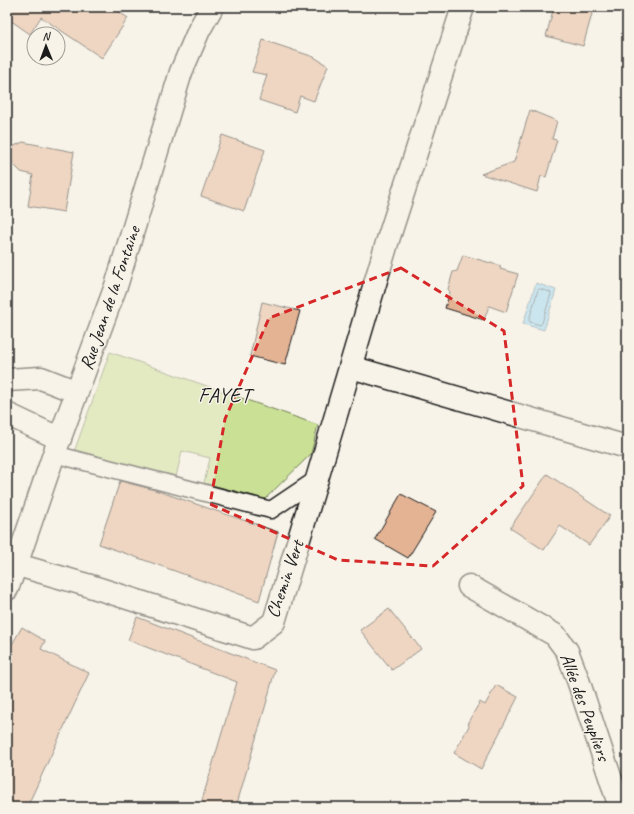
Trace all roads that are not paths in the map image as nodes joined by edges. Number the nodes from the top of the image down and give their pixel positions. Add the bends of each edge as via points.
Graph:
1 (212, 7) edge
2 (463, 7) edge
3 (351, 367) junction
4 (7, 380) edge
5 (77, 392) junction
6 (7, 414) edge
7 (57, 446) junction
8 (627, 447) edge
9 (317, 479) junction
10 (12, 563) edge
11 (469, 586) dead end
12 (7, 589) edge
13 (620, 807) edge

1 - 5 street, Rue Jean de la Fontaine via 181,72 117,283
2 - 3 street, Chemin Vert via 387,243
3 - 8 street
3 - 9 street, Chemin Vert
4 - 5 street via 41,378
5 - 7 street, Rue Jean de la Fontaine
6 - 7 street
7 - 9 lane via 271,510
7 - 10 street, Rue Jean de la Fontaine
9 - 10 street, Chemin Vert via 274,622 253,638
10 - 12 street, Rue Jean de la Fontaine
11 - 13 street, Allée des Peupliers via 555,635 567,651

